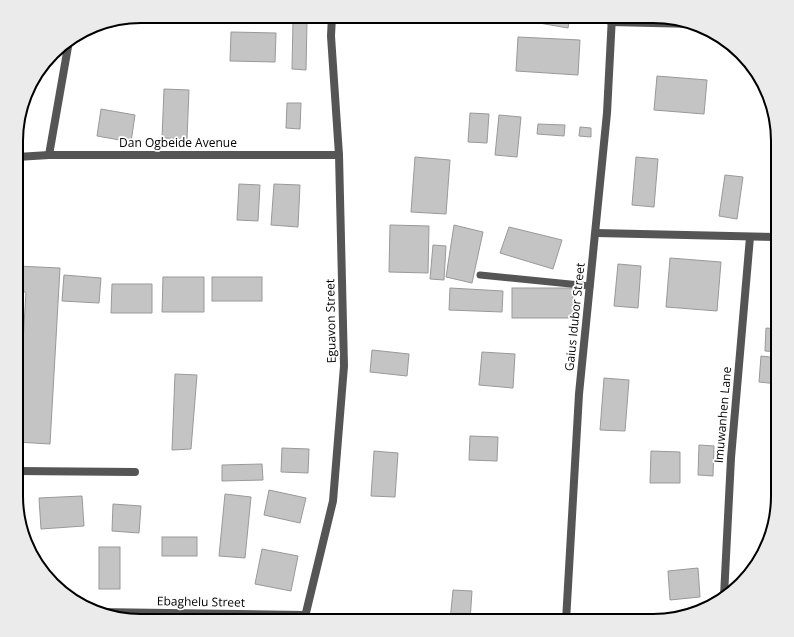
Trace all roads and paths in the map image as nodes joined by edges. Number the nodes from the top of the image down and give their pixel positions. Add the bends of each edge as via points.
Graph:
1 (332, 23) edge
2 (612, 23) edge
3 (68, 49) edge
4 (339, 155) junction
5 (49, 156) junction
6 (23, 157) edge
7 (596, 233) junction
8 (750, 237) junction
9 (771, 237) edge
10 (480, 274) dead end
11 (590, 286) junction
12 (23, 471) edge
13 (135, 472) dead end
14 (724, 590) edge
15 (124, 613) edge
16 (166, 614) edge
17 (305, 614) edge
18 (566, 614) edge

1 - 4 street, Eguavon Street
2 - 7 street, Gaius Idubor Street
3 - 5 street
4 - 5 street, Dan Ogbeide Avenue
4 - 17 street, Eguavon Street via 344,366 333,501
5 - 6 street, Dan Ogbeide Avenue
7 - 8 street
7 - 11 street, Gaius Idubor Street
8 - 9 street
8 - 14 street, Imuwanhen Lane via 731,458
10 - 11 lane
11 - 18 street, Gaius Idubor Street via 579,394
12 - 13 street
15 - 16 street, Ebaghelu Street

